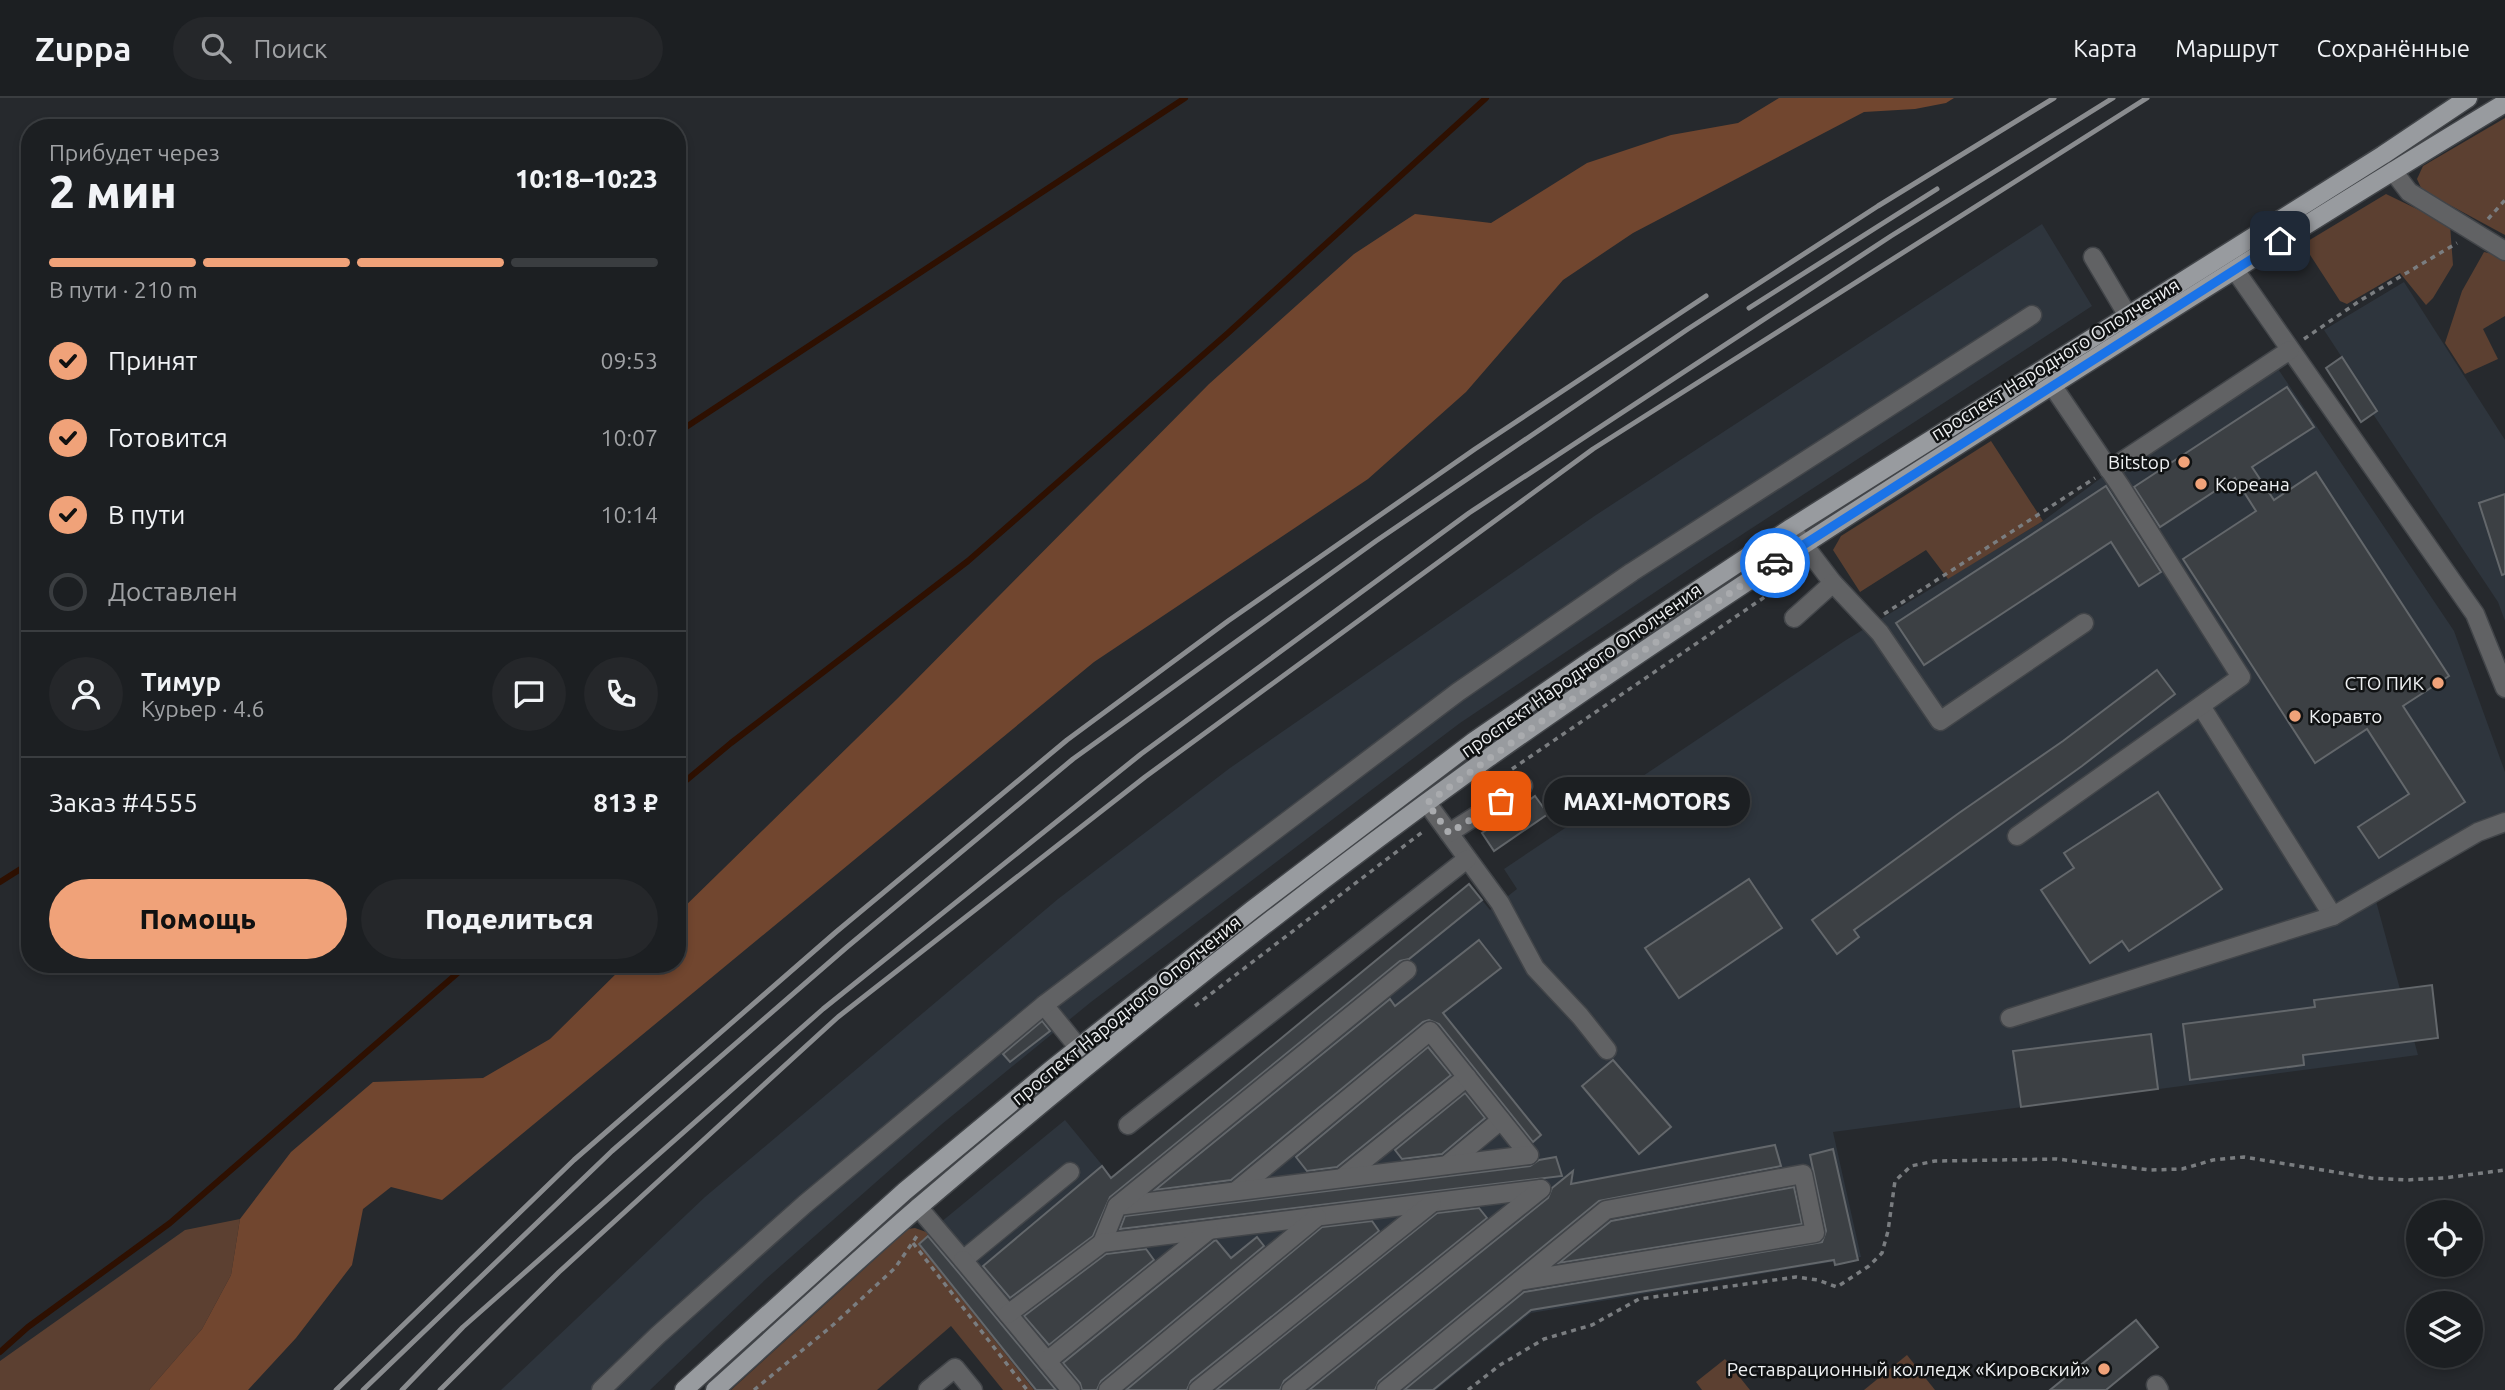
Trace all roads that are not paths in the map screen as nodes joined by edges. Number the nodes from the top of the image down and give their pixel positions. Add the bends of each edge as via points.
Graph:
1 (2468, 98) edge
2 (2505, 103) edge
3 (2393, 171) junction
4 (2505, 251) edge
5 (2093, 257) dead end
6 (2235, 270) junction
7 (2032, 315) dead end
8 (2128, 316) junction
9 (2290, 351) junction
10 (2052, 385) junction
11 (2109, 470) junction
12 (1791, 528) junction
13 (1802, 545) junction
14 (1833, 583) junction
15 (1794, 618) dead end
16 (2084, 623) dead end
17 (2505, 688) edge
18 (2201, 706) junction
19 (1523, 786) dead end
20 (1427, 803) junction
21 (2505, 821) edge
22 (1444, 826) junction
23 (2017, 836) dead end
24 (1467, 859) junction
25 (2333, 916) junction
26 (1407, 970) dead end
27 (1044, 1005) junction
28 (2010, 1018) dead end
29 (1078, 1047) junction
30 (1607, 1050) dead end
31 (1466, 1077) junction
32 (1501, 1120) junction
33 (1128, 1125) dead end
34 (1447, 1165) junction
35 (1070, 1172) dead end
36 (1342, 1178) junction
37 (1236, 1191) junction
38 (1432, 1203) junction
39 (1116, 1206) junction
40 (918, 1207) junction
41 (1317, 1217) junction
42 (1209, 1230) junction
43 (1102, 1243) junction
44 (963, 1259) junction
45 (1519, 1281) junction
46 (1008, 1314) junction
47 (1047, 1361) junction
48 (601, 1390) edge
49 (684, 1390) edge
50 (715, 1390) edge
51 (928, 1390) edge
52 (973, 1390) edge
53 (1071, 1390) edge
54 (1108, 1390) edge
55 (1198, 1390) edge
56 (1291, 1390) edge
57 (1386, 1390) edge

1 - 8 main road, проспект Народного Ополчения
2 - 3 main road, проспект Народного Ополчения
3 - 4 lane via 2409,191
3 - 6 main road, проспект Народного Ополчения
5 - 8 lane
6 - 9 lane
6 - 10 main road, проспект Народного Ополчения
7 - 27 lane via 1632,572 1458,692
8 - 12 main road, проспект Народного Ополчения
9 - 11 lane
9 - 17 lane via 2475,614
10 - 11 lane
10 - 13 main road, проспект Народного Ополчения
11 - 18 lane via 2241,677
12 - 13 lane
12 - 29 main road, проспект Народного Ополчения via 1473,742
13 - 14 lane
13 - 20 main road, проспект Народного Ополчения via 1598,681
14 - 15 lane
14 - 16 lane via 1880,633 1940,721
18 - 23 lane
18 - 25 lane
19 - 22 lane
20 - 22 lane
20 - 40 main road, проспект Народного Ополчения via 1146,1020
21 - 25 lane
22 - 24 lane
24 - 30 lane via 1500,903 1535,968
24 - 33 lane
25 - 28 lane
26 - 39 lane
27 - 29 lane
27 - 48 lane via 805,1204
29 - 49 main road, проспект Народного Ополчения via 905,1191
31 - 32 lane
31 - 36 lane
31 - 37 lane via 1430,1031
32 - 34 lane
32 - 34 lane via 1529,1155
34 - 36 lane
35 - 44 lane
36 - 37 lane
37 - 39 lane
38 - 41 lane
38 - 55 lane
38 - 56 lane via 1541,1189
39 - 43 lane
40 - 44 lane
40 - 50 main road, проспект Народного Ополчения
41 - 42 lane
41 - 54 lane
42 - 43 lane
42 - 47 lane
43 - 46 lane
44 - 46 lane
45 - 45 lane via 1606,1210 1802,1174 1815,1233
45 - 57 lane
46 - 47 lane
47 - 53 lane
51 - 52 lane via 955,1368

